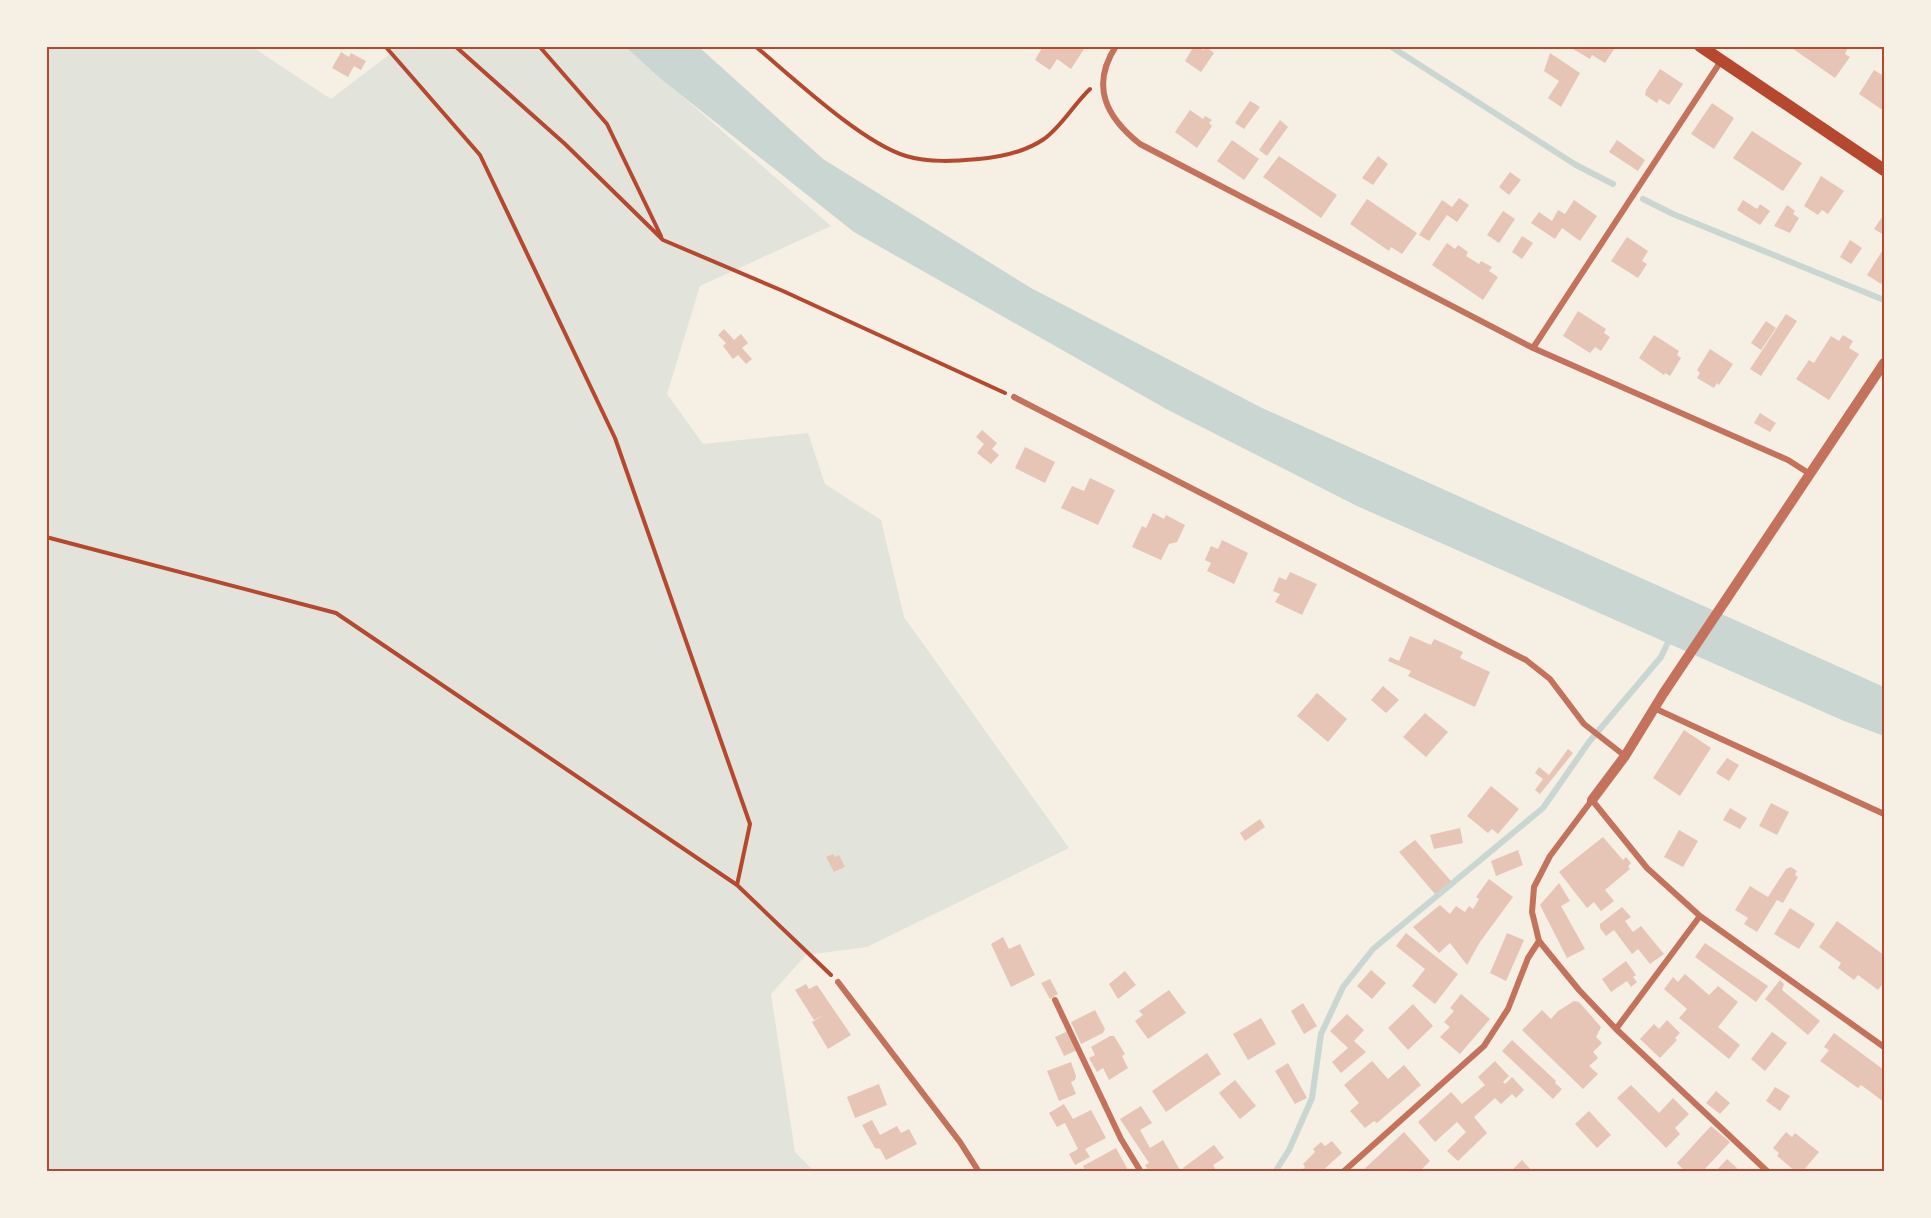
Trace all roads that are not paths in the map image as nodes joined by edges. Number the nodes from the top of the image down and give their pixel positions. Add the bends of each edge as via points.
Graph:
1 (1116, 46) edge
2 (1700, 46) edge
3 (1721, 61) junction
4 (1884, 170) edge
5 (1533, 348) junction
6 (1884, 363) edge
7 (1014, 397) road end
8 (1810, 474) junction
9 (1654, 708) junction
10 (1625, 756) junction
11 (1592, 801) junction
12 (1884, 814) edge
13 (1700, 916) junction
14 (1539, 941) junction
15 (838, 982) road end
16 (1055, 1000) dead end
17 (1616, 1029) junction
18 (1884, 1047) edge
19 (979, 1172) edge
20 (1141, 1172) edge
21 (1343, 1172) edge
22 (1768, 1172) edge

1 - 5 street via 1101,82 1110,110 1126,133 1140,144
2 - 3 main road
3 - 4 main road
3 - 5 street
5 - 8 street via 1788,460
6 - 8 street
7 - 10 street via 1526,660 1550,679 1584,724
8 - 9 street
9 - 10 street
9 - 12 street
10 - 11 street
11 - 13 street via 1647,868
11 - 14 street via 1550,856 1534,887 1532,912
13 - 17 street
13 - 18 street
14 - 17 street
14 - 21 street via 1508,1009 1484,1046
15 - 19 street
16 - 20 street via 1121,1139
17 - 22 street

